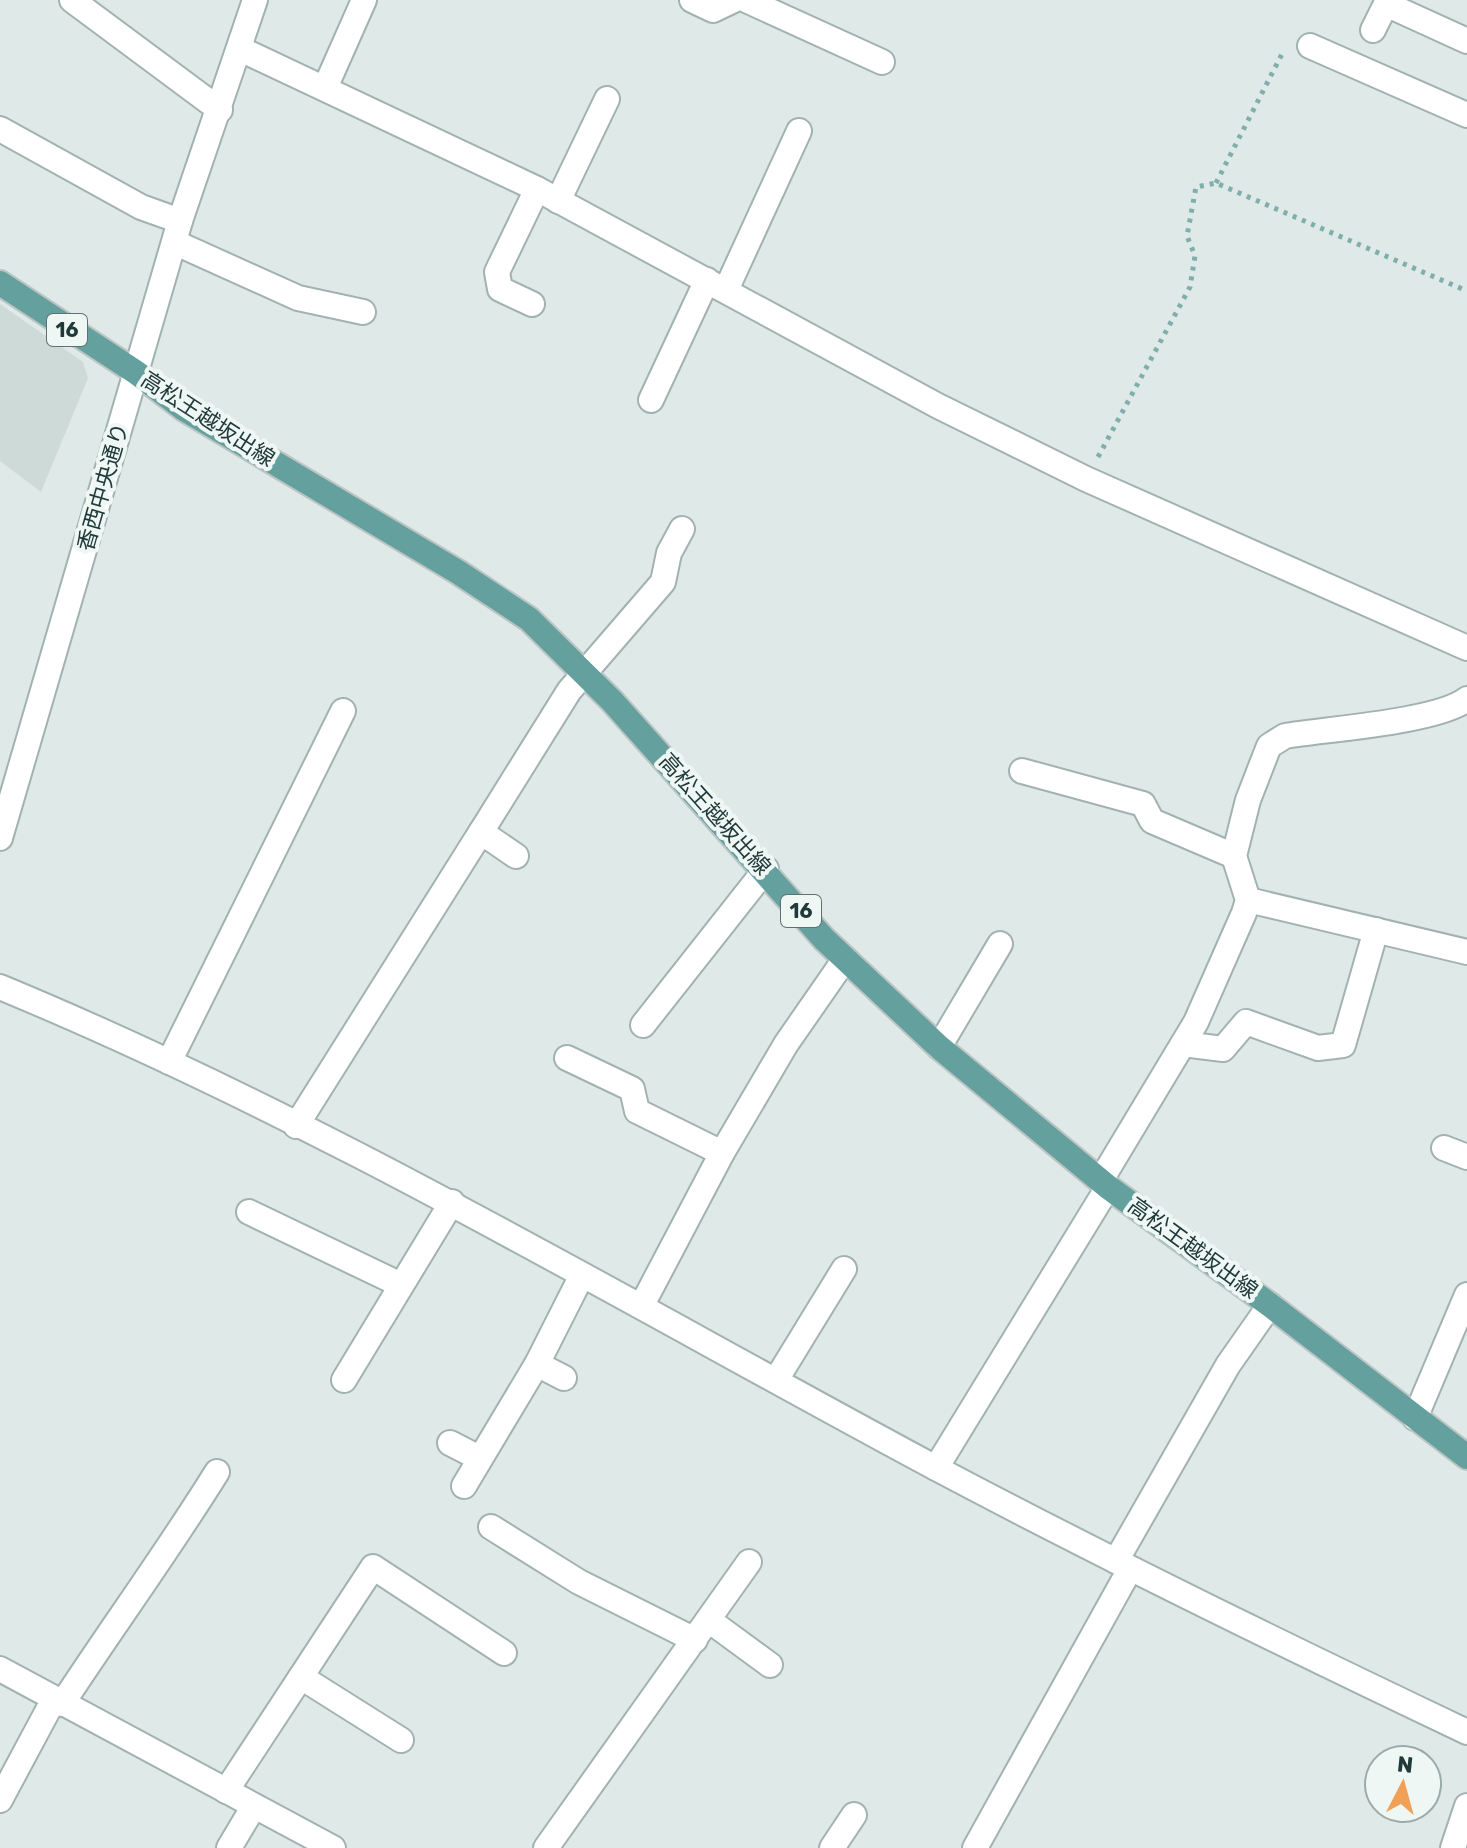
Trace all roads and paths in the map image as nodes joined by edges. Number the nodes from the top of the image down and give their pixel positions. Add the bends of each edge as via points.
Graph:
1 (72, 0) edge
2 (255, 0) edge
3 (364, 0) edge
4 (692, 0) edge
5 (734, 0) edge
6 (746, 0) edge
7 (1373, 30) dead end
8 (1467, 41) edge
9 (1310, 46) joint
10 (240, 49) junction
11 (882, 62) dead end
12 (325, 88) junction
13 (607, 99) dead end
14 (220, 110) junction
15 (1467, 115) edge
16 (0, 129) edge
17 (799, 131) dead end
18 (1216, 183) junction
19 (548, 195) junction
20 (178, 232) junction
21 (0, 283) edge
22 (716, 285) junction
23 (1467, 291) edge
24 (532, 304) dead end
25 (363, 312) dead end
26 (137, 373) junction
27 (651, 400) dead end
28 (1086, 479) junction
29 (682, 529) dead end
30 (1467, 648) edge
31 (584, 674) junction
32 (1467, 699) edge
33 (343, 711) dead end
34 (1022, 771) dead end
35 (481, 832) junction
36 (0, 838) edge
37 (516, 856) dead end
38 (1234, 856) junction
39 (766, 869) junction
40 (1248, 900) junction
41 (1376, 930) junction
42 (1000, 944) dead end
43 (1467, 952) edge
44 (845, 959) junction
45 (0, 987) edge
46 (643, 1025) dead end
47 (1183, 1044) junction
48 (939, 1047) junction
49 (567, 1058) dead end
50 (169, 1062) junction
51 (296, 1126) junction
52 (722, 1153) junction
53 (1105, 1183) junction
54 (452, 1202) junction
55 (249, 1212) dead end
56 (844, 1269) dead end
57 (582, 1275) junction
58 (401, 1285) junction
59 (1467, 1295) edge
60 (642, 1305) junction
61 (1270, 1305) junction
62 (537, 1364) junction
63 (564, 1378) dead end
64 (344, 1380) dead end
65 (776, 1380) junction
66 (1415, 1418) junction
67 (450, 1443) dead end
68 (1467, 1457) edge
69 (479, 1458) junction
70 (936, 1468) junction
71 (217, 1472) dead end
72 (464, 1486) dead end
73 (491, 1527) dead end
74 (749, 1562) dead end
75 (1123, 1565) junction
76 (702, 1631) junction
77 (504, 1653) dead end
78 (770, 1665) dead end
79 (0, 1669) edge
80 (301, 1677) junction
81 (58, 1701) junction
82 (1467, 1732) edge
83 (401, 1740) dead end
84 (226, 1791) junction
85 (0, 1800) edge
86 (254, 1806) junction
87 (1467, 1806) edge
88 (854, 1815) dead end
89 (229, 1848) edge
90 (333, 1848) edge
91 (546, 1848) edge
92 (832, 1848) edge
93 (975, 1848) edge
94 (1453, 1848) edge

1 - 14 street
2 - 10 street, 香西中央通り
3 - 12 street
4 - 5 street via 713,10
6 - 11 street
7 - 8 street via 1386,4
9 - 15 street
9 - 18 path via 1290,38
10 - 12 street
10 - 14 street, 香西中央通り
12 - 19 street
13 - 19 street
14 - 20 street, 香西中央通り
16 - 20 street
17 - 22 street
18 - 23 path
18 - 28 path via 1196,187 1187,236 1195,256 1190,287
19 - 22 street
19 - 24 street via 497,272 500,289
20 - 25 street via 298,298
20 - 26 street, 香西中央通り
21 - 26 main road, 高松王越坂出線 / 16
22 - 27 street
22 - 28 street via 938,406
26 - 31 main road, 高松王越坂出線 / 16 via 184,409 529,619
26 - 36 street, 香西中央通り
28 - 30 street
29 - 31 street via 669,553 663,582
31 - 35 street
31 - 39 main road, 高松王越坂出線 / 16
32 - 38 street via 1456,708 1414,718 1285,736 1269,746
33 - 50 street
34 - 38 street via 1143,804 1152,821
35 - 37 street
35 - 51 street
38 - 40 street
39 - 44 main road, 高松王越坂出線 / 16
39 - 46 street
40 - 41 street
40 - 47 street via 1209,998
41 - 43 street
41 - 47 street via 1343,1045 1318,1048 1246,1022 1223,1049
42 - 48 street
44 - 48 main road, 高松王越坂出線 / 16
44 - 52 street via 786,1044
45 - 50 street
47 - 53 street
48 - 53 main road, 高松王越坂出線 / 16
49 - 52 street via 632,1089 637,1111
50 - 51 street
51 - 54 street
52 - 60 street
53 - 61 main road, 高松王越坂出線 / 16
53 - 70 street
54 - 57 street
54 - 58 street
55 - 58 street
56 - 65 street
57 - 60 street
57 - 62 street
58 - 64 street
59 - 66 street
60 - 65 street
61 - 66 main road, 高松王越坂出線 / 16
61 - 75 street via 1228,1365
62 - 63 street
62 - 69 street
65 - 70 street
66 - 68 main road, 高松王越坂出線 / 16
67 - 69 street
69 - 72 street
70 - 75 street
71 - 81 street via 167,1553
73 - 76 street via 579,1582
74 - 76 street
75 - 82 street
75 - 93 street
76 - 78 street
76 - 91 street
77 - 80 street via 373,1567
79 - 81 street
80 - 83 street
80 - 84 street
81 - 84 street
81 - 85 street
84 - 86 street
86 - 89 street
86 - 90 street
87 - 94 street
88 - 92 street

